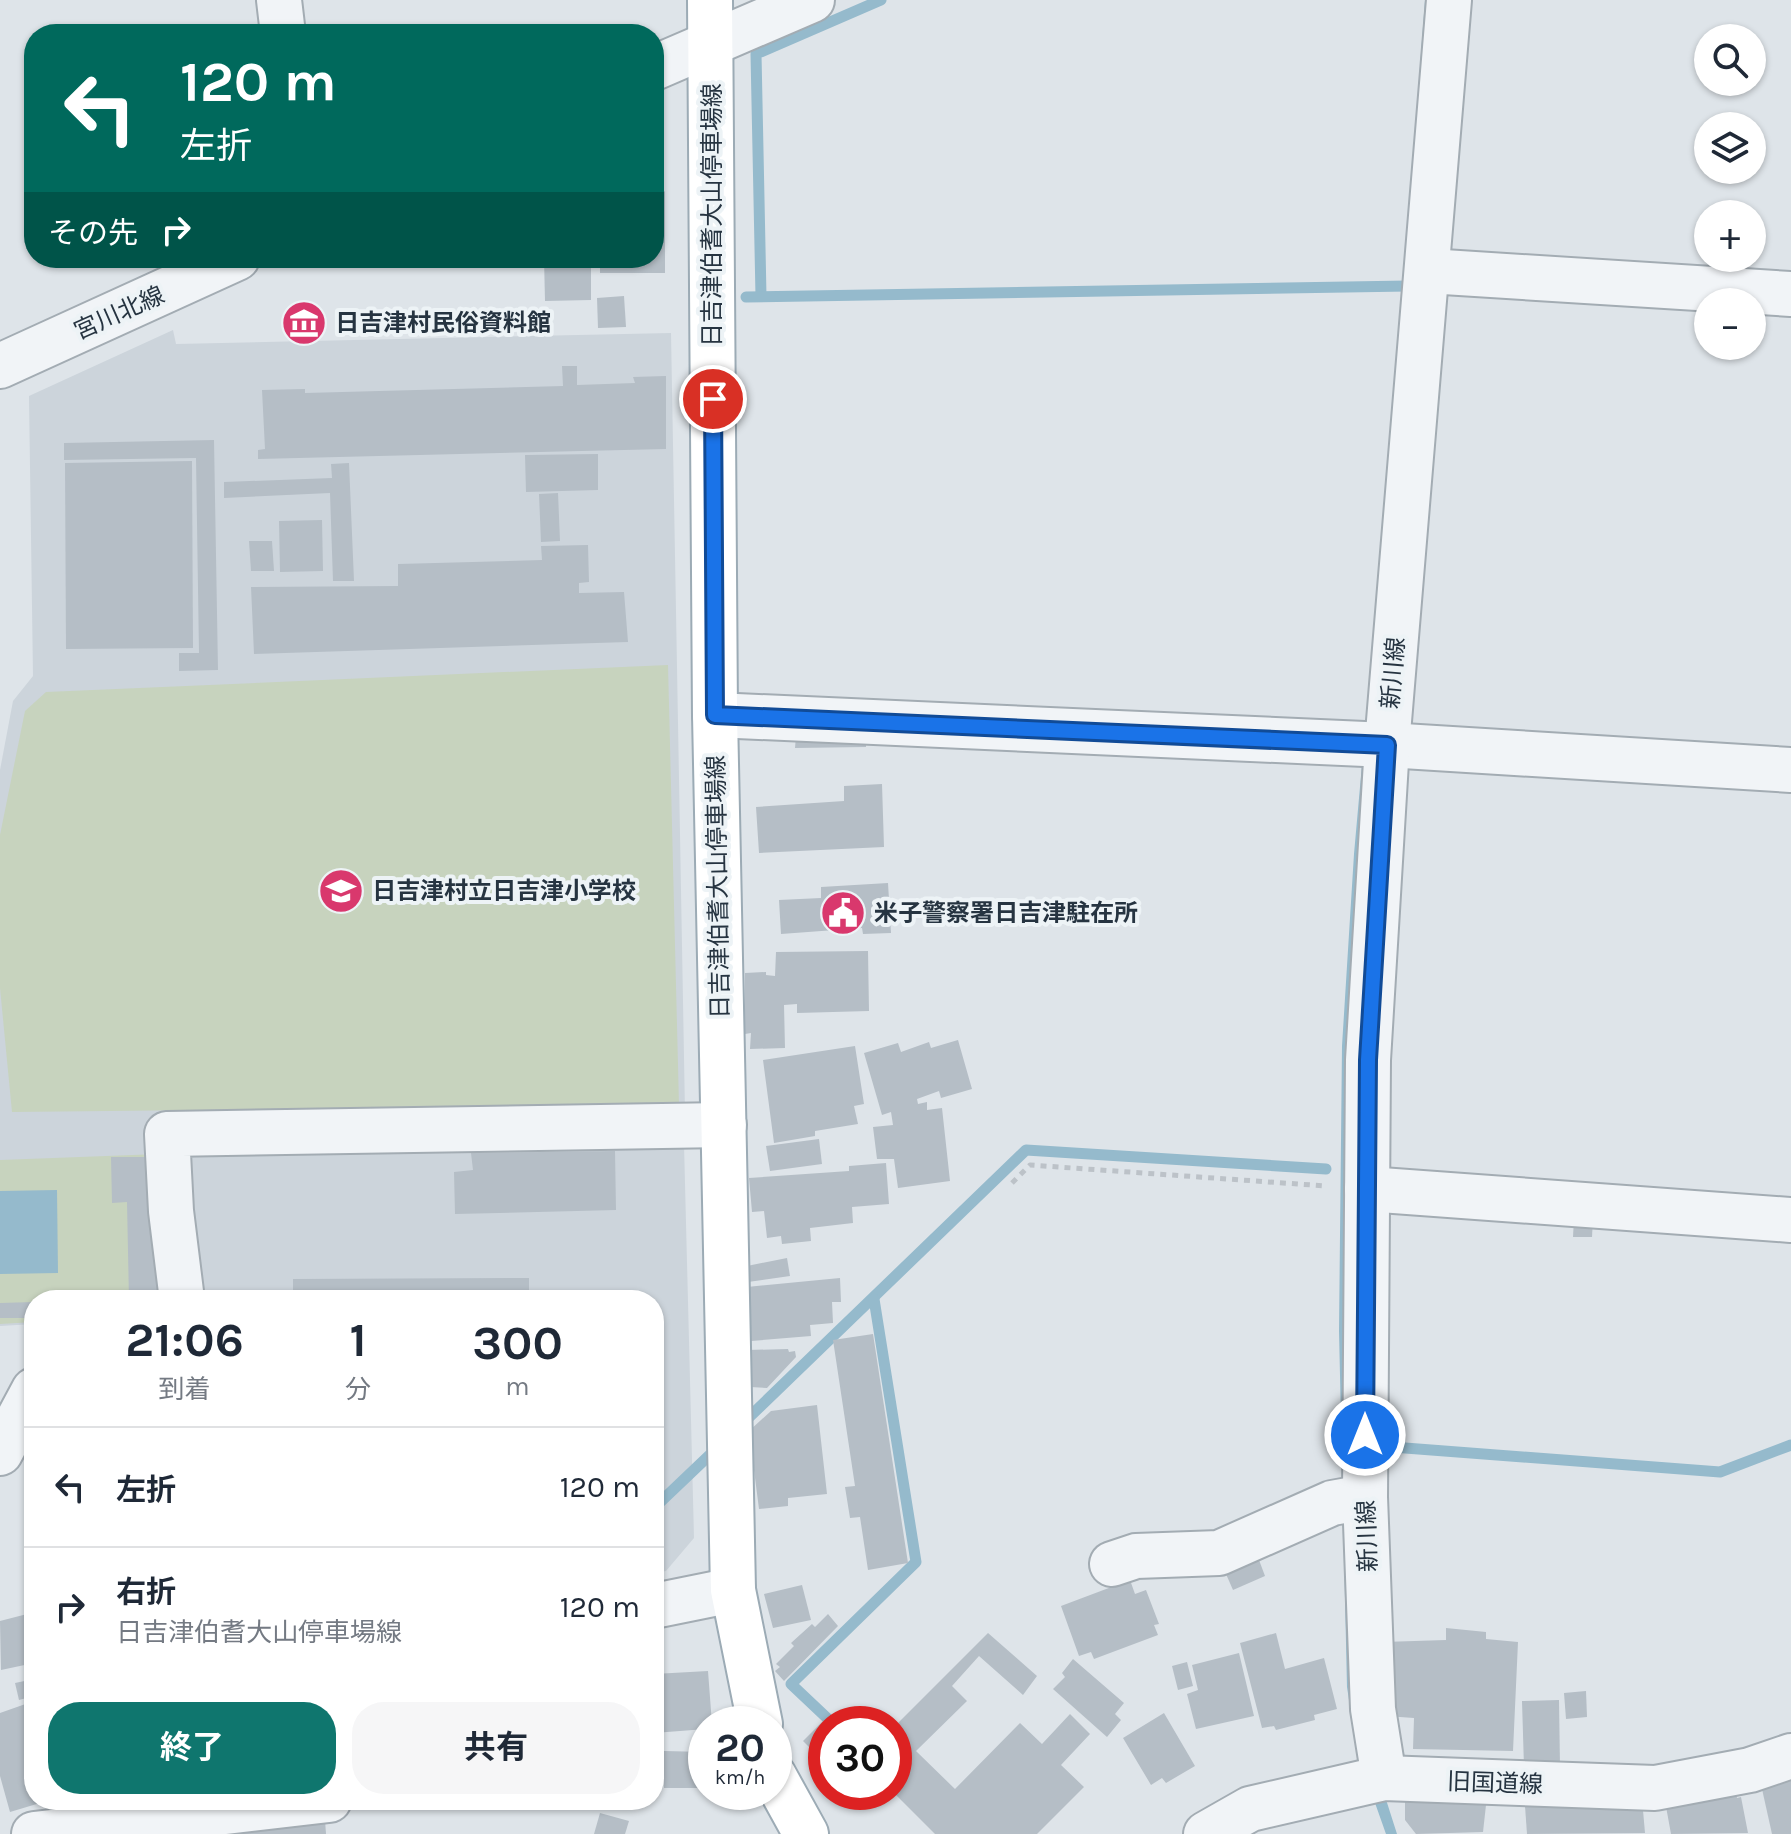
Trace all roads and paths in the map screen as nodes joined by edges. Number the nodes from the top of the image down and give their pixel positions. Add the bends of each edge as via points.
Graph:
1 (279, 0) edge
2 (812, 0) edge
3 (1449, 0) edge
4 (710, 21) edge
5 (282, 24) edge
6 (664, 60) edge
7 (215, 268) edge
8 (1428, 271) junction
9 (1791, 294) edge
10 (0, 366) edge
11 (715, 715) junction
12 (1387, 745) junction
13 (1791, 770) edge
14 (724, 1125) junction
15 (1012, 1183) dead end
16 (1367, 1189) junction
17 (1791, 1220) edge
18 (181, 1290) edge
19 (24, 1409) edge
20 (0, 1453) edge
21 (1365, 1497) junction
22 (1112, 1564) dead end
23 (733, 1590) junction
24 (664, 1604) edge
25 (756, 1706) edge
26 (1791, 1756) edge
27 (1384, 1778) junction
28 (792, 1809) edge
29 (242, 1810) edge
30 (34, 1834) edge
31 (806, 1834) edge
32 (1206, 1834) edge

1 - 5 street
2 - 4 street
3 - 8 street, 新川線
4 - 6 street
4 - 11 main road, 日吉津伯耆大山停車場線
7 - 10 street, 宮川北線
8 - 9 street
8 - 12 street, 新川線
11 - 12 street
11 - 14 main road, 日吉津伯耆大山停車場線
12 - 13 street
12 - 16 street, 新川線 via 1368,1060
14 - 18 street via 167,1134
14 - 23 main road, 日吉津伯耆大山停車場線
15 - 16 path via 1030,1165
16 - 17 street
16 - 21 street, 新川線
19 - 20 street
21 - 22 street via 1332,1503 1219,1553 1136,1556
21 - 27 street, 新川線 via 1373,1709
23 - 24 street
23 - 25 main road, 日吉津伯耆大山停車場線
26 - 27 street, 旧国道線 via 1750,1770 1655,1788
27 - 32 street, 旧国道線 via 1250,1809
28 - 31 main road
29 - 30 street

